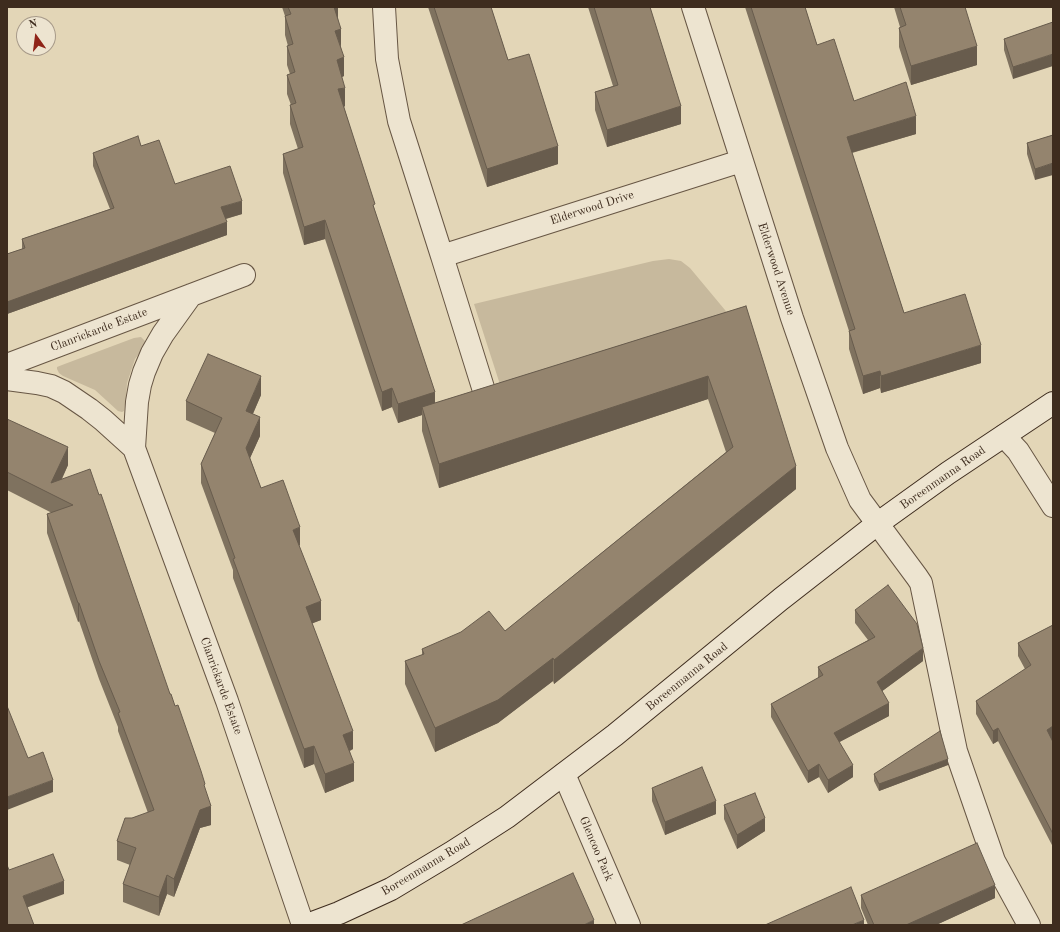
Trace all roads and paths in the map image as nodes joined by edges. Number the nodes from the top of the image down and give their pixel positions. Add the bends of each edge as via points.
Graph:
1 (384, 7) edge
2 (693, 7) edge
3 (741, 161) junction
4 (442, 256) junction
5 (244, 275) dead end
6 (191, 295) junction
7 (7, 365) edge
8 (7, 379) edge
9 (485, 394) edge
10 (1053, 404) edge
11 (1004, 436) junction
12 (134, 448) junction
13 (1053, 506) edge
14 (877, 524) junction
15 (564, 774) junction
16 (303, 925) edge
17 (307, 925) edge
18 (629, 925) edge
19 (1029, 925) edge

1 - 4 street via 387,59 399,121
2 - 3 street, Elderwood Avenue
3 - 4 street, Elderwood Drive
3 - 14 street, Elderwood Avenue via 837,448 856,492
4 - 9 street
5 - 6 street, Clanrickarde Estate
6 - 7 street, Clanrickarde Estate
6 - 12 street, Clanrickarde Estate via 163,334 144,372 137,402
8 - 12 street, Clanrickarde Estate via 51,386 64,392 99,417
10 - 11 street, Boreenmanna Road
11 - 13 street via 1018,451
11 - 14 street, Boreenmanna Road
12 - 16 street, Clanrickarde Estate via 227,701
14 - 15 street, Boreenmanna Road
14 - 19 street, Elderwood Avenue via 921,584 956,751 994,861
15 - 17 street, Boreenmanna Road via 451,853 391,888 339,914
15 - 18 street, Glencoo Park

